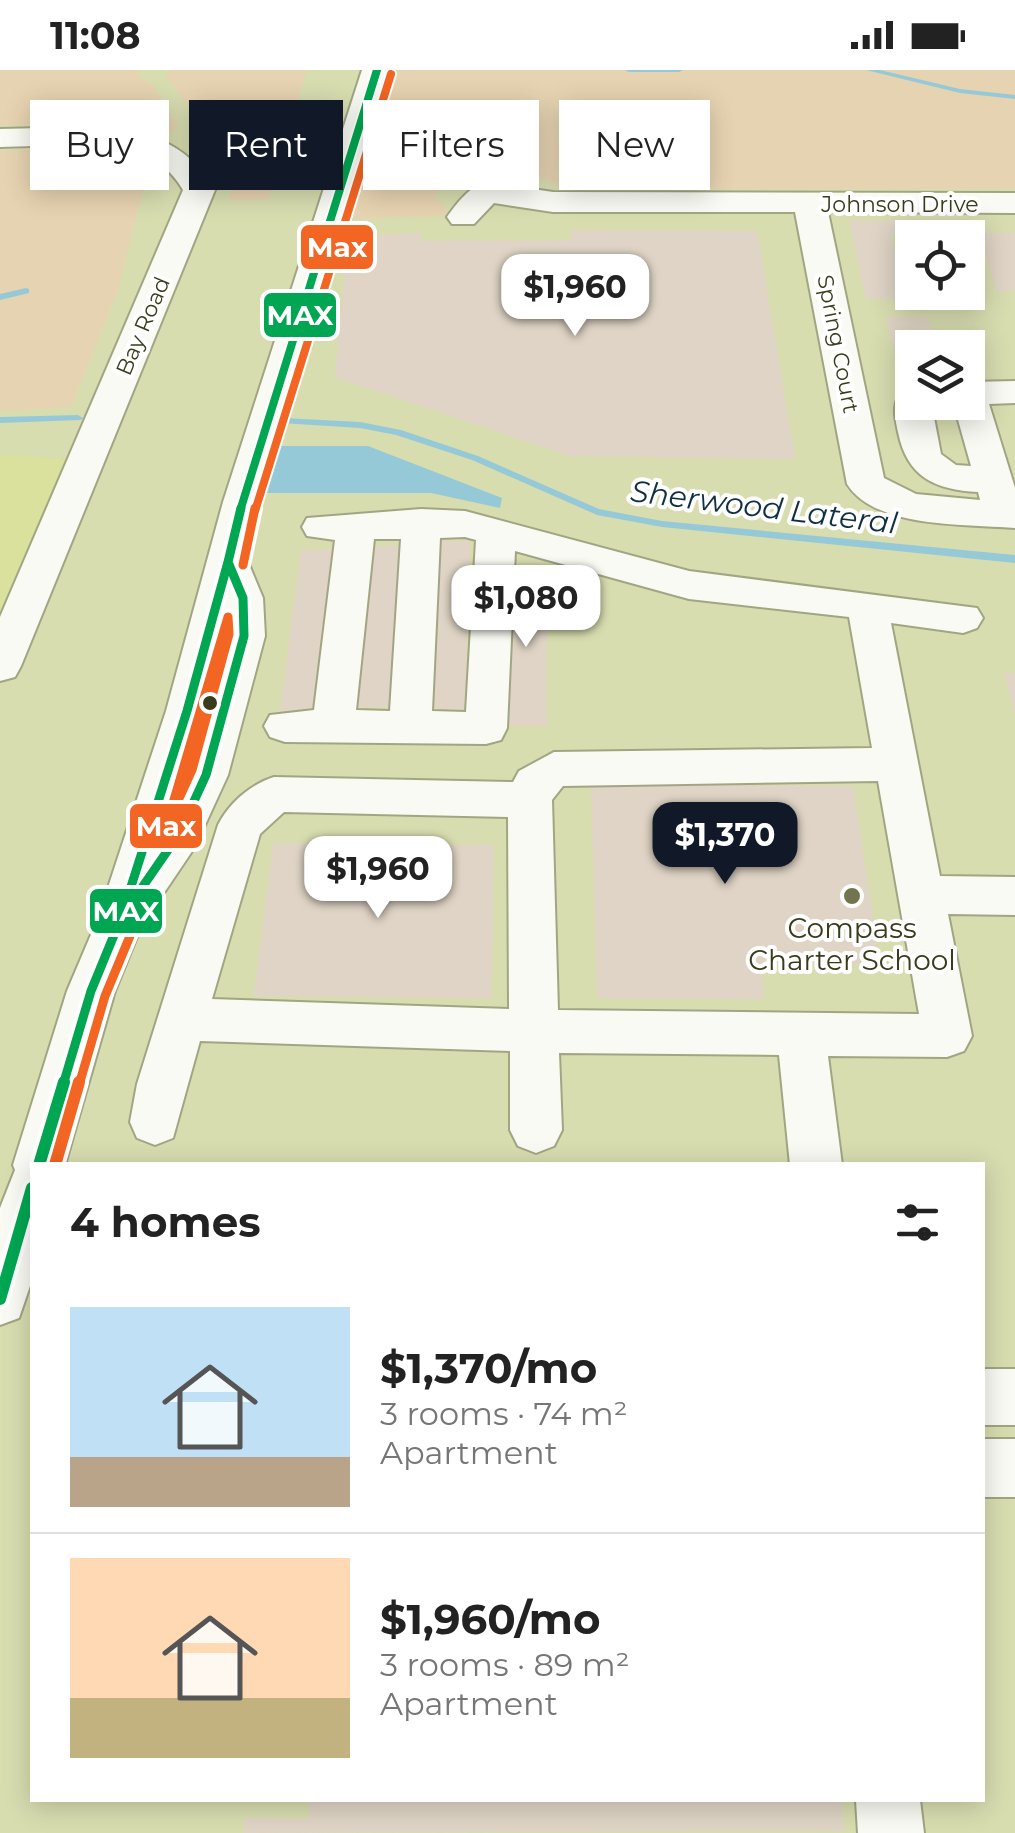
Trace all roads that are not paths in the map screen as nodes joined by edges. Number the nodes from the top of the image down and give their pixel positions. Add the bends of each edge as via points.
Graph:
1 (376, 70) edge
2 (0, 138) edge
3 (1015, 203) edge
4 (810, 204) junction
5 (463, 217) dead end
6 (1015, 392) edge
7 (985, 393) edge
8 (917, 420) edge
9 (977, 420) edge
10 (1004, 503) edge
11 (421, 522) junction
12 (496, 533) junction
13 (866, 605) junction
14 (963, 618) dead end
15 (0, 666) edge
16 (285, 726) dead end
17 (334, 726) junction
18 (410, 727) junction
19 (897, 764) junction
20 (530, 800) junction
21 (922, 895) junction
22 (1015, 896) edge
23 (184, 1019) junction
24 (535, 1031) junction
25 (801, 1034) junction
26 (155, 1122) dead end
27 (536, 1130) dead end
28 (40, 1162) edge
29 (816, 1162) edge
30 (30, 1195) edge
31 (0, 1299) edge
32 (985, 1396) edge
33 (1015, 1397) edge
34 (985, 1468) edge
35 (1015, 1468) edge
36 (888, 1802) edge
37 (891, 1833) edge

1 - 28 street via 242,502 192,694 121,918 90,991
2 - 15 street, Bay Road via 105,139 172,152 192,170 199,190
3 - 4 street, Johnson Drive
4 - 5 street, Johnson Drive via 554,202 486,192
4 - 10 street, Spring Court via 866,484 878,496 902,503
6 - 7 street
8 - 10 street via 930,470
9 - 10 street
11 - 12 street
11 - 17 street via 338,526
11 - 18 street
12 - 13 street via 688,586
12 - 18 street via 486,728
13 - 14 street
13 - 19 street
16 - 17 street
17 - 18 street
19 - 20 street via 554,769 536,782
19 - 21 street
20 - 23 street via 274,794 240,825
20 - 24 street
21 - 22 street
21 - 25 street via 947,1036
23 - 24 street
23 - 26 street
24 - 25 street
24 - 27 street
25 - 29 street
30 - 31 street
32 - 33 street
34 - 35 street
36 - 37 street

